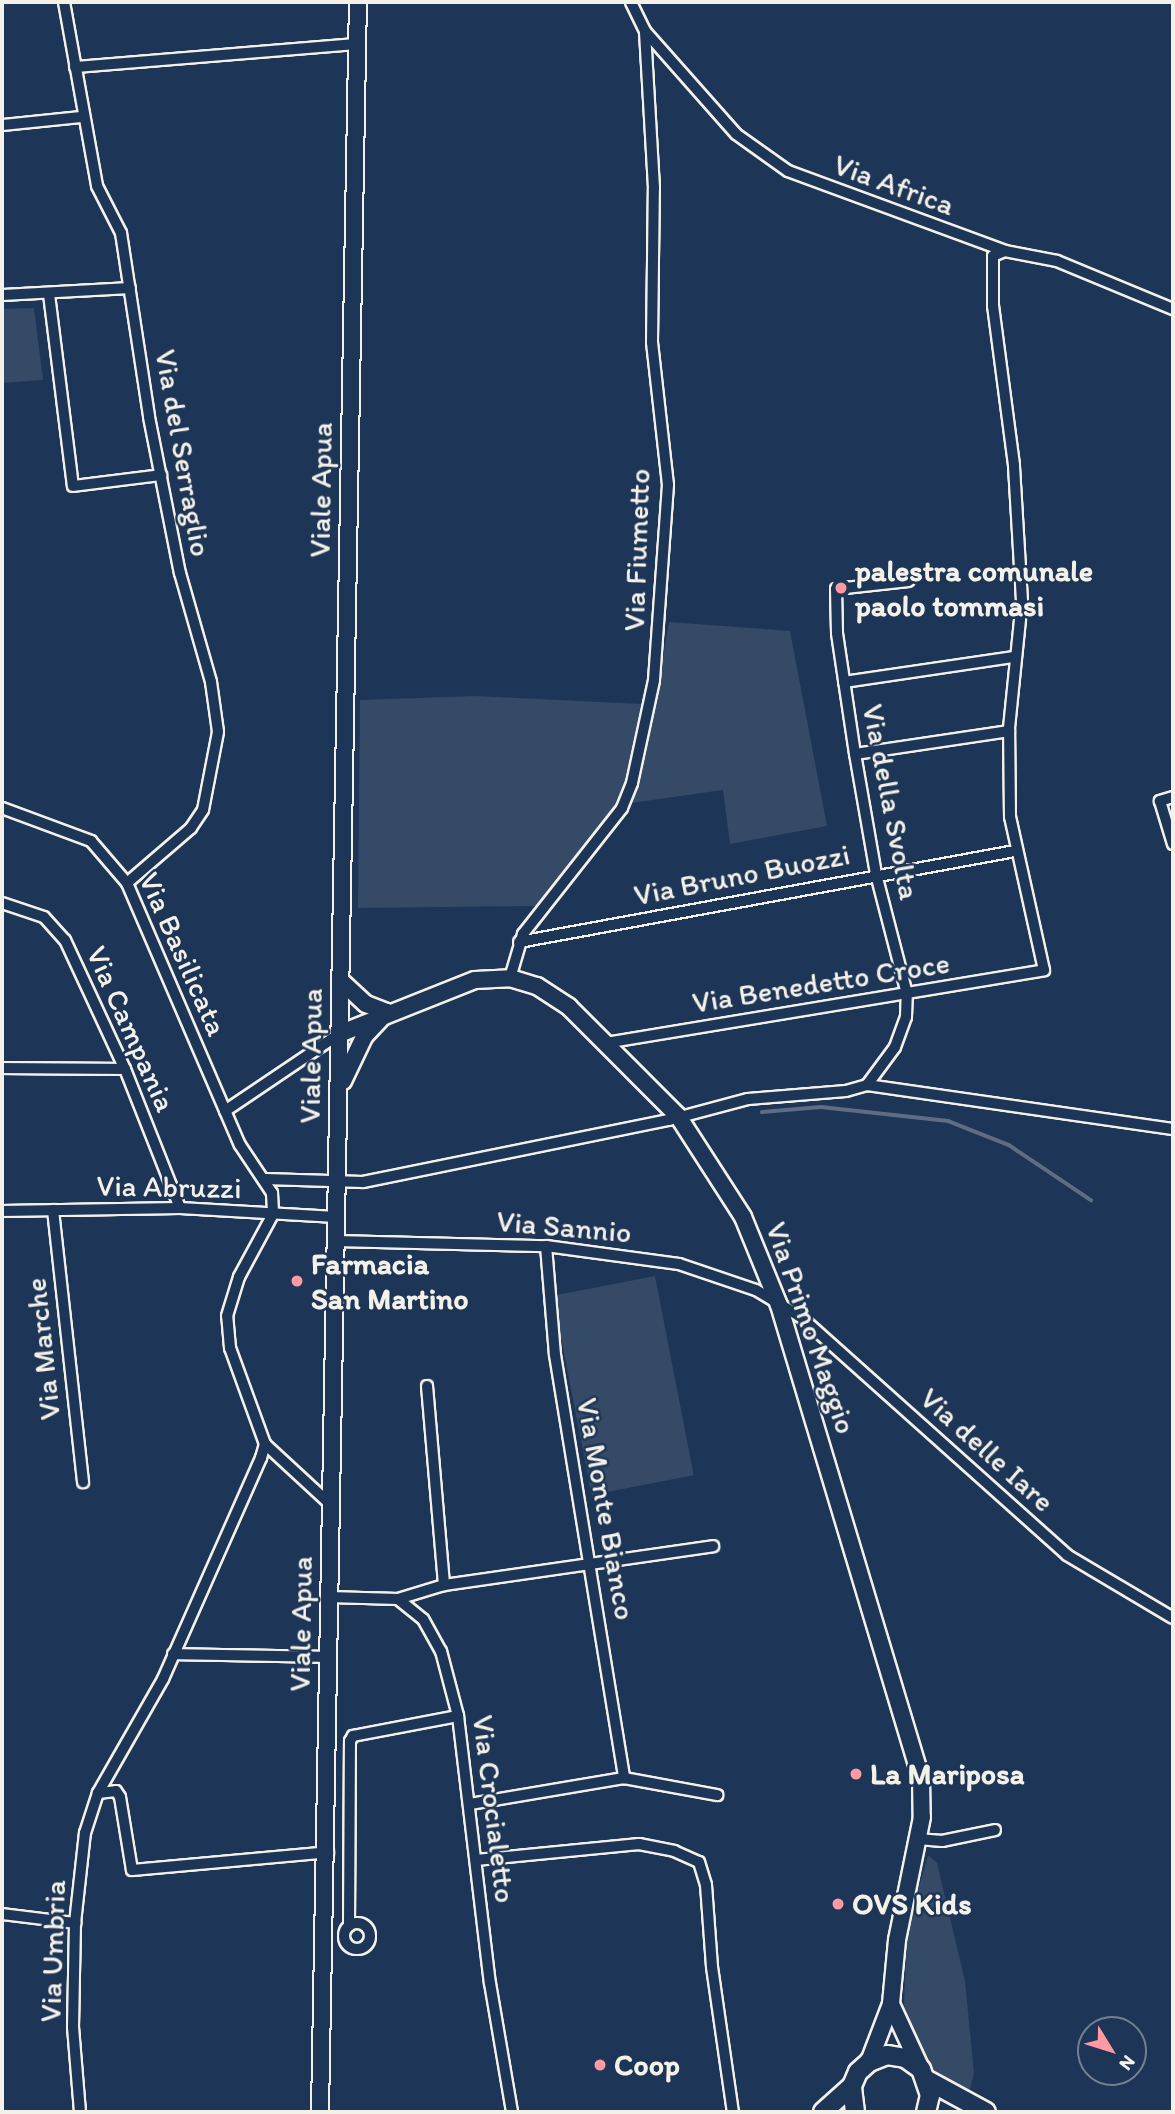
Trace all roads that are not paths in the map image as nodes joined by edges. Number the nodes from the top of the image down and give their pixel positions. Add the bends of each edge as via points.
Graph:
1 (64, 2) edge
2 (358, 2) edge
3 (631, 2) edge
4 (645, 31) junction
5 (357, 44) junction
6 (75, 67) junction
7 (81, 117) junction
8 (2, 125) edge
9 (1004, 251) junction
10 (130, 288) junction
11 (49, 294) junction
12 (2, 295) edge
13 (1173, 309) edge
14 (160, 475) junction
15 (909, 581) dead end
16 (1014, 657) junction
17 (844, 682) junction
18 (1009, 731) junction
19 (855, 754) junction
20 (1173, 797) edge
21 (2, 808) edge
22 (1173, 845) edge
23 (1015, 851) junction
24 (876, 874) junction
25 (127, 883) junction
26 (2, 903) edge
27 (519, 942) junction
28 (510, 978) junction
29 (340, 980) junction
30 (907, 994) junction
31 (387, 1012) junction
32 (339, 1034) junction
33 (605, 1043) junction
34 (2, 1068) edge
35 (125, 1069) junction
36 (867, 1085) junction
37 (338, 1093) junction
38 (225, 1111) junction
39 (678, 1116) junction
40 (1173, 1129) edge
41 (265, 1179) junction
42 (336, 1184) junction
43 (180, 1208) junction
44 (53, 1210) junction
45 (2, 1211) edge
46 (273, 1214) junction
47 (336, 1217) junction
48 (336, 1241) junction
49 (546, 1247) junction
50 (779, 1305) junction
51 (427, 1386) dead end
52 (265, 1444) junction
53 (83, 1482) dead end
54 (330, 1504) junction
55 (713, 1546) dead end
56 (592, 1566) junction
57 (444, 1585) junction
58 (328, 1597) junction
59 (398, 1599) junction
60 (1173, 1618) edge
61 (173, 1654) junction
62 (327, 1657) junction
63 (458, 1716) junction
64 (624, 1778) junction
65 (98, 1793) junction
66 (718, 1795) dead end
67 (470, 1804) junction
68 (995, 1830) dead end
69 (918, 1839) junction
70 (328, 1852) junction
71 (476, 1860) junction
72 (2, 1914) edge
73 (75, 1923) junction
74 (349, 1926) dead end
75 (891, 2004) junction
76 (869, 2062) junction
77 (924, 2075) junction
78 (852, 2086) junction
79 (80, 2112) edge
80 (320, 2112) edge
81 (512, 2112) edge
82 (733, 2112) edge
83 (823, 2112) edge
84 (855, 2112) edge
85 (926, 2112) edge
86 (986, 2112) edge

1 - 6 street, Via del Serraglio
2 - 5 street, Viale Apua
3 - 4 street, Via Fiumetto
4 - 9 street, Via Africa via 736,134 769,160 876,207
4 - 27 street, Via Fiumetto via 654,188 652,342 668,485 654,680 632,783 622,808
5 - 6 street
5 - 29 street, Viale Apua
6 - 7 street, Via del Serraglio
7 - 8 street
7 - 10 street, Via del Serraglio via 97,186 121,233
9 - 13 street, Via Africa via 1057,261
9 - 16 street via 995,251 992,263 996,338 1020,538 1022,601
10 - 11 street
10 - 14 street, Via del Serraglio
11 - 12 street
11 - 14 street via 73,486
14 - 25 street, Via del Serraglio via 180,573 211,682 217,743 203,810 191,828
15 - 17 street, Via della Svolta via 836,589
16 - 17 street
16 - 18 street
17 - 19 street, Via della Svolta
18 - 19 street
18 - 23 street
19 - 24 street, Via della Svolta
20 - 22 street via 1160,801
21 - 25 street, Via Basilicata via 91,841
23 - 24 street, Via Bruno Buozzi
23 - 30 street, Via Benedetto Croce via 1044,970
24 - 27 street, Via Bruno Buozzi
24 - 30 street, Via della Svolta
25 - 38 street, Via Basilicata
26 - 35 street, Via Campania via 44,917 65,940
27 - 28 street, Via Fiumetto
28 - 31 street, Via Primo Maggio via 475,980
28 - 33 street, Via Primo Maggio via 555,995
29 - 31 street via 366,1004
29 - 32 street, Viale Apua
30 - 33 street, Via Benedetto Croce
30 - 36 street, Via della Svolta via 906,1017 895,1047
31 - 32 street, Via Primo Maggio
31 - 37 street via 364,1037
32 - 37 street, Viale Apua
32 - 38 street
33 - 39 street, Via Primo Maggio
34 - 35 street
35 - 43 street, Via Campania
36 - 39 street via 846,1091 748,1099
36 - 40 street
37 - 42 street, Viale Apua
38 - 41 street, Via Basilicata via 240,1145
39 - 42 street
39 - 50 street, Via Primo Maggio via 743,1217
41 - 42 street
41 - 46 street, Via Basilicata via 272,1193
42 - 47 street, Viale Apua
43 - 44 street, Via Abruzzi
43 - 46 street, Via Abruzzi
44 - 45 street, Via Abruzzi
44 - 53 street, Via Marche
46 - 47 street, Via Abruzzi
46 - 52 street via 239,1277 227,1316 230,1348
47 - 48 street, Viale Apua
48 - 49 street, Via Sannio
48 - 54 street, Viale Apua
49 - 50 street, Via Sannio via 694,1267 756,1290
49 - 56 street, Via Monte Bianco via 555,1355
50 - 60 street, Via delle Iare via 801,1317 1067,1555
50 - 69 street, Via Primo Maggio via 913,1746 923,1797
51 - 57 street
52 - 54 street
52 - 61 street, Via Umbria
54 - 58 street, Viale Apua
55 - 56 street
56 - 57 street
56 - 64 street, Via Monte Bianco
57 - 59 street
58 - 59 street
58 - 62 street, Viale Apua
59 - 63 street, Via Crocialetto via 424,1619 441,1651
61 - 62 street
61 - 65 street, Via Umbria via 143,1719
62 - 70 street, Viale Apua
63 - 67 street, Via Crocialetto
63 - 74 street via 353,1736 349,1741
64 - 66 street
64 - 67 street
65 - 70 street via 117,1791 120,1797 132,1870
65 - 73 street, Via Umbria via 85,1833
67 - 71 street, Via Crocialetto
68 - 69 street via 943,1841
69 - 75 street, Via Primo Maggio via 897,1940
70 - 80 street, Viale Apua
71 - 81 street, Via Crocialetto via 490,1983
71 - 82 street via 639,1843 699,1863 706,1885
72 - 73 street
73 - 79 street, Via Umbria via 73,2027
75 - 76 street, Via Primo Maggio
75 - 77 street, Via Primo Maggio
76 - 77 main road via 887,2056 905,2058
76 - 78 main road
77 - 85 main road via 930,2095
77 - 86 main road
78 - 83 main road
78 - 84 main road

